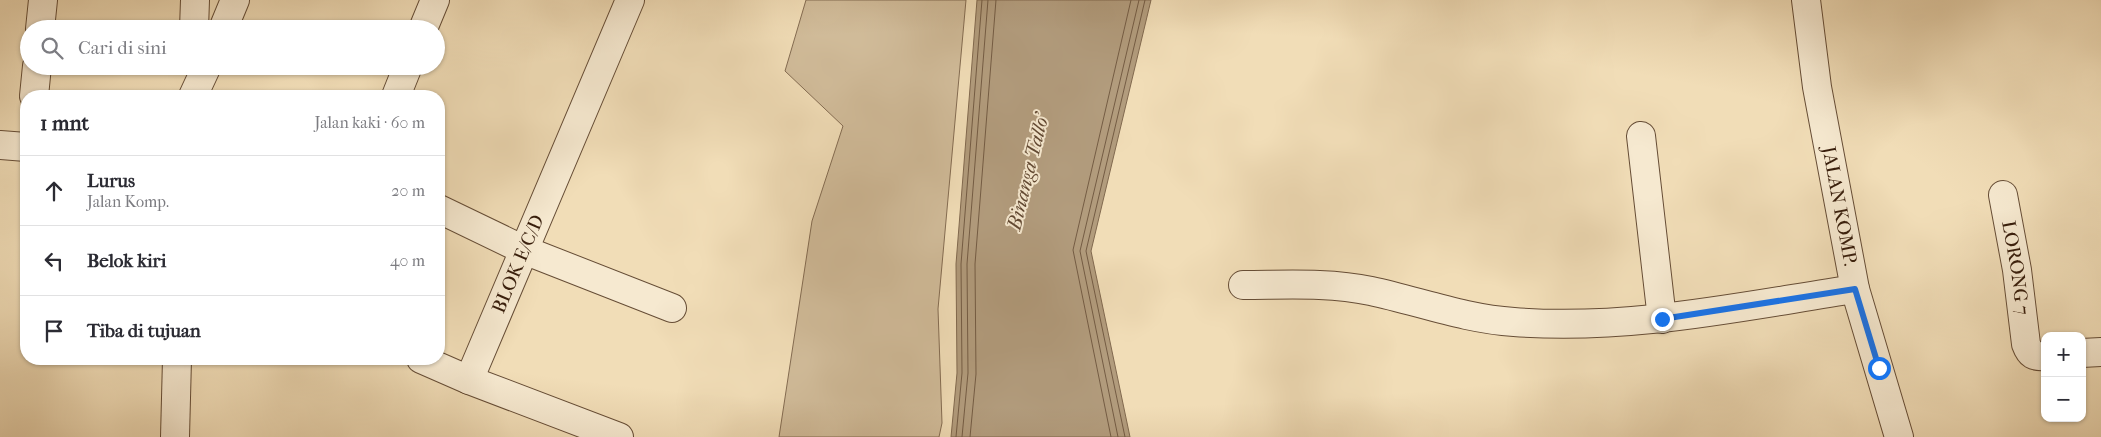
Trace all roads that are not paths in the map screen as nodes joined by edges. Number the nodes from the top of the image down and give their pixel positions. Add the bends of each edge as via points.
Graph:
1 (42, 0) edge
2 (195, 0) edge
3 (235, 0) edge
4 (435, 0) edge
5 (630, 0) edge
6 (1806, 0) edge
7 (41, 20) edge
8 (194, 20) edge
9 (227, 20) edge
10 (427, 20) edge
11 (36, 75) edge
12 (192, 75) edge
13 (202, 75) edge
14 (404, 75) edge
15 (35, 90) edge
16 (192, 90) edge
17 (195, 90) edge
18 (398, 90) edge
19 (1641, 136) dead end
20 (0, 145) edge
21 (20, 147) edge
22 (2003, 195) dead end
23 (445, 212) edge
24 (524, 250) junction
25 (1242, 285) dead end
26 (1855, 289) junction
27 (672, 308) dead end
28 (1662, 319) junction
29 (2101, 352) edge
30 (2086, 353) edge
31 (2041, 356) edge
32 (177, 365) edge
33 (435, 365) edge
34 (469, 380) junction
35 (175, 437) edge
36 (619, 437) edge
37 (1899, 437) edge

1 - 7 street
2 - 8 street
3 - 9 street
4 - 10 street
5 - 24 street, BLOK E/C/D
6 - 26 street, JALAN KOMP. via 1817,87
11 - 15 street
12 - 16 street
13 - 17 street
14 - 18 street
19 - 28 street
20 - 21 street
22 - 31 street, LORONG 7 via 2026,344 2030,353
23 - 24 street
24 - 27 street
24 - 34 street, BLOK E/C/D
25 - 28 street via 1352,288 1516,323 1580,325
26 - 28 street
26 - 37 street, JALAN KOMP.
29 - 30 street
32 - 35 street
33 - 34 street
34 - 36 street

